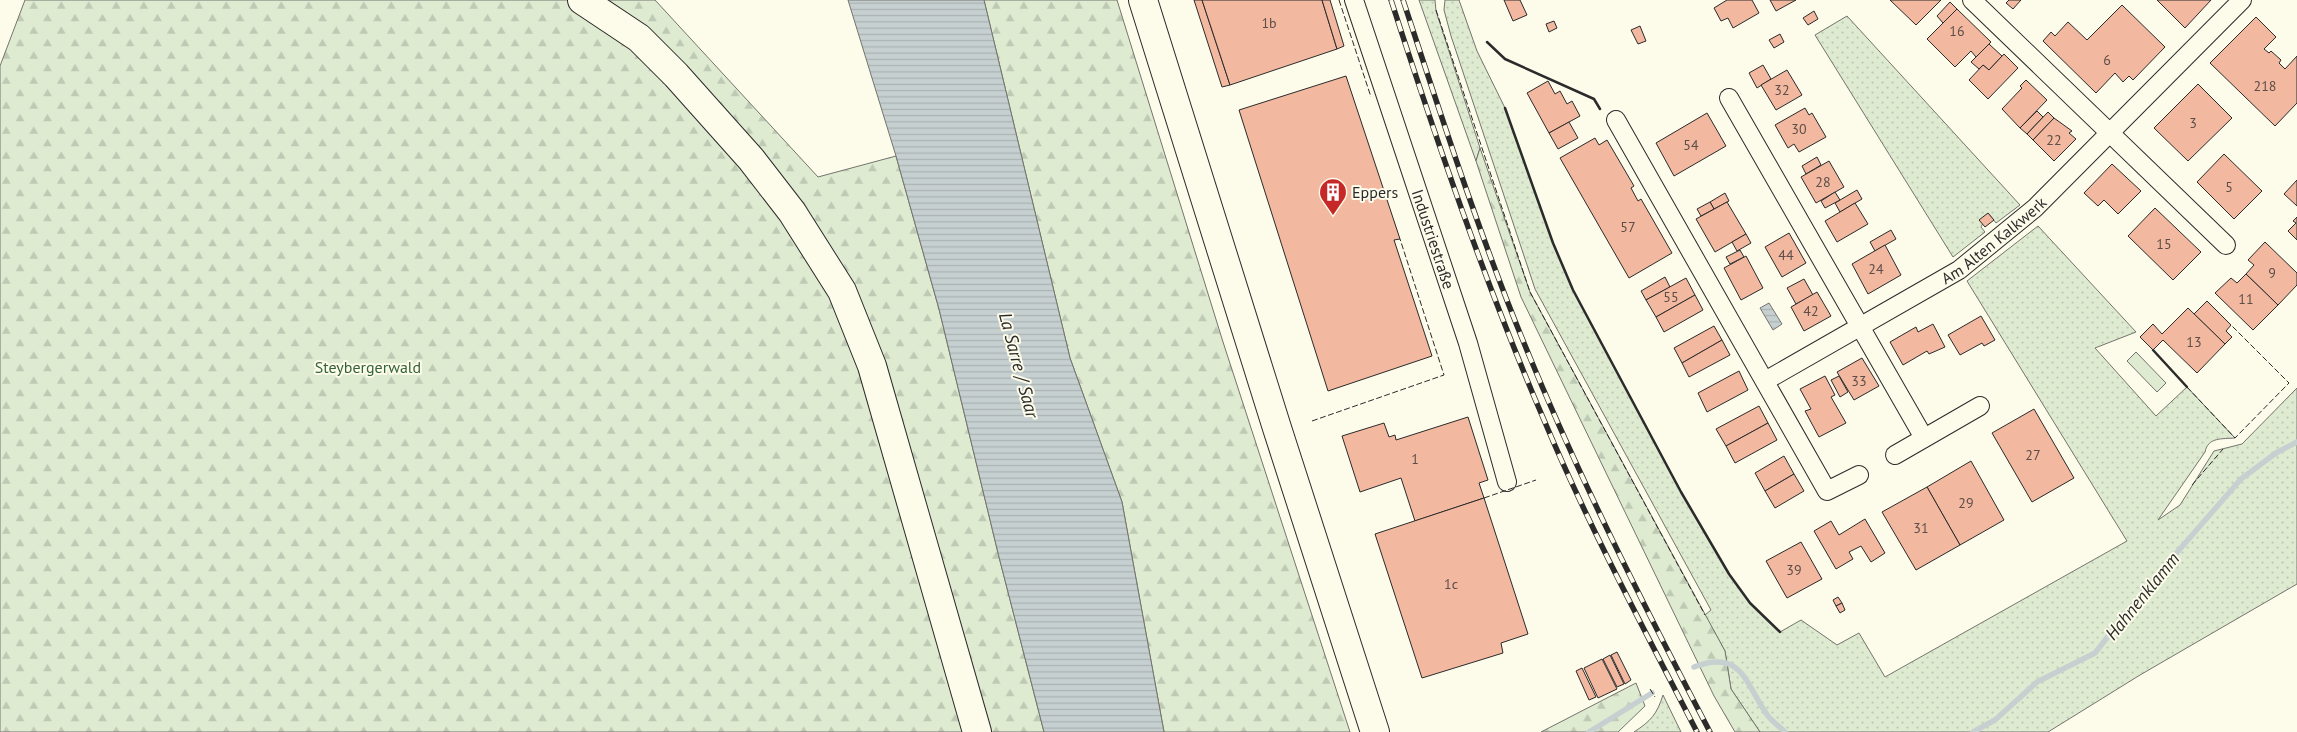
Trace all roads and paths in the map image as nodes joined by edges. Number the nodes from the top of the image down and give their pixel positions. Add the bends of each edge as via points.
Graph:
1 (582, 0) edge
2 (1143, 0) edge
3 (1354, 0) edge
4 (1972, 0) edge
5 (2242, 0) edge
6 (1730, 98) dead end
7 (1616, 120) dead end
8 (2110, 134) junction
9 (2226, 245) dead end
10 (1861, 327) junction
11 (1765, 381) junction
12 (1980, 406) dead end
13 (1924, 438) junction
14 (1895, 455) dead end
15 (1859, 474) dead end
16 (1507, 482) dead end
17 (977, 732) edge
18 (1375, 732) edge

1 - 17 main road via 639,38 683,82 751,159 792,212 842,291 872,366
2 - 18 main road
3 - 16 street, Industriestraße via 1468,343
4 - 8 street
5 - 8 street, Am Alten Kalkwerk
6 - 10 street
7 - 11 street
8 - 9 street
8 - 10 street, Am Alten Kalkwerk via 2035,208 1959,270
10 - 11 street, Am Alten Kalkwerk
10 - 13 street
11 - 15 street via 1827,491
12 - 13 street
13 - 14 street

